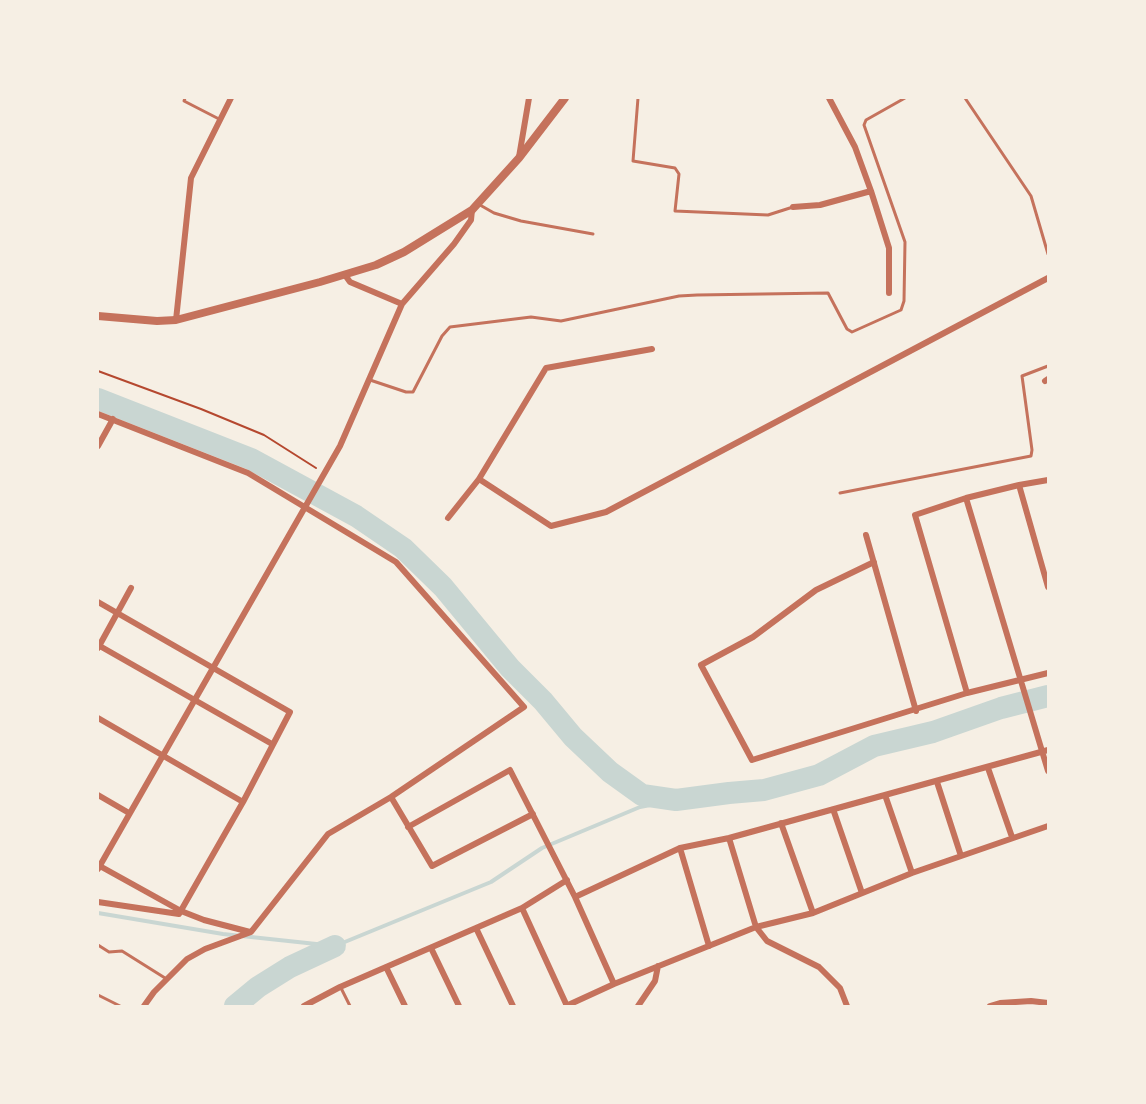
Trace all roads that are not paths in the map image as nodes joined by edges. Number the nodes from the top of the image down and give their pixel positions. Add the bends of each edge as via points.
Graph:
1 (185, 98) edge
2 (231, 98) edge
3 (530, 98) edge
4 (565, 98) edge
5 (638, 98) edge
6 (829, 98) edge
7 (905, 98) edge
8 (964, 98) edge
9 (220, 119) junction
10 (519, 158) junction
11 (871, 191) junction
12 (475, 206) junction
13 (793, 207) joint
14 (594, 234) dead end
15 (1048, 254) edge
16 (345, 275) junction
17 (1048, 278) edge
18 (889, 293) dead end
19 (402, 304) junction
20 (98, 316) edge
21 (176, 320) junction
22 (652, 350) dead end
23 (1048, 366) edge
24 (369, 380) junction
25 (98, 414) edge
26 (113, 419) junction
27 (98, 446) edge
28 (479, 479) junction
29 (1048, 480) edge
30 (1019, 485) junction
31 (840, 493) dead end
32 (966, 498) junction
33 (304, 508) junction
34 (448, 518) dead end
35 (866, 535) dead end
36 (874, 562) junction
37 (1048, 587) edge
38 (131, 588) dead end
39 (98, 602) edge
40 (117, 612) junction
41 (98, 646) edge
42 (213, 668) junction
43 (1048, 673) edge
44 (1021, 683) junction
45 (967, 693) junction
46 (194, 700) junction
47 (916, 711) junction
48 (98, 718) edge
49 (272, 744) junction
50 (1045, 751) edge
51 (163, 754) junction
52 (988, 768) junction
53 (1048, 771) edge
54 (937, 782) junction
55 (98, 795) edge
56 (885, 795) junction
57 (391, 797) junction
58 (243, 802) junction
59 (832, 809) junction
60 (129, 813) junction
61 (533, 814) junction
62 (781, 824) junction
63 (1048, 826) edge
64 (408, 827) junction
65 (1012, 837) junction
66 (729, 838) junction
67 (680, 848) junction
68 (961, 856) junction
69 (98, 866) edge
70 (912, 873) junction
71 (567, 880) junction
72 (862, 893) junction
73 (575, 897) junction
74 (98, 902) edge
75 (522, 908) junction
76 (181, 911) junction
77 (813, 913) junction
78 (756, 927) junction
79 (476, 928) junction
80 (251, 932) junction
81 (98, 945) edge
82 (708, 946) junction
83 (431, 948) junction
84 (658, 966) junction
85 (386, 967) junction
86 (167, 979) junction
87 (614, 984) junction
88 (340, 987) junction
89 (98, 995) edge
90 (1048, 1003) edge
91 (120, 1006) edge
92 (144, 1006) edge
93 (303, 1006) edge
94 (350, 1006) edge
95 (405, 1006) edge
96 (459, 1006) edge
97 (513, 1006) edge
98 (567, 1006) edge
99 (638, 1006) edge
100 (847, 1006) edge
101 (990, 1006) edge

1 - 9 lane
2 - 9 street
3 - 10 street
4 - 10 street
5 - 13 lane via 633,161 675,168 679,174 675,211 768,215
6 - 11 street via 855,147
7 - 24 lane via 866,120 864,125 905,242 901,310 852,332 828,293 679,296 561,321 531,317 450,327 412,392
8 - 15 lane via 1031,196
9 - 21 street via 191,178
10 - 12 street
11 - 13 street via 820,205
11 - 18 street via 889,248
12 - 14 lane via 521,221
12 - 16 street via 404,252
12 - 19 street via 471,220 454,244
16 - 19 street via 350,282
16 - 21 street
17 - 28 street via 606,512 551,526
19 - 24 street
20 - 21 street
22 - 28 street via 546,368
23 - 31 lane via 1022,376 1031,456
24 - 33 street via 340,446
25 - 26 street
26 - 27 street
26 - 33 street via 248,473
28 - 34 street
29 - 30 street
30 - 32 street
30 - 37 street
32 - 44 street
32 - 45 street via 915,515
33 - 42 street
33 - 57 street via 396,562 524,707
35 - 36 street
36 - 47 street
36 - 47 street via 816,590 753,637 701,665 752,760
38 - 40 street
39 - 40 street
40 - 41 street
40 - 42 street
41 - 46 street
42 - 46 street
42 - 49 street via 290,712
43 - 44 street
44 - 45 street
44 - 50 street
45 - 47 street
46 - 49 street
46 - 51 street
48 - 51 street
49 - 58 street
50 - 52 street
50 - 53 street
51 - 58 street
51 - 60 street
52 - 54 street
52 - 65 street
54 - 56 street
54 - 68 street
55 - 60 street
56 - 59 street
56 - 70 street
57 - 64 street
57 - 80 street via 328,834
58 - 76 street
59 - 62 street
59 - 72 street
60 - 69 street
61 - 64 street via 432,866
61 - 64 street via 510,770
61 - 71 street
62 - 66 street
62 - 77 street
63 - 65 street
65 - 68 street
66 - 67 street
66 - 78 street
67 - 73 street
67 - 82 street
68 - 70 street
69 - 76 street
70 - 72 street
71 - 73 street
71 - 75 street
72 - 77 street
73 - 87 street
74 - 76 street via 179,914
75 - 79 street
75 - 98 street
76 - 80 street
77 - 78 street
78 - 82 street
78 - 100 street via 767,941 819,967 840,988
79 - 83 street
79 - 97 street
80 - 86 street via 187,959
81 - 86 lane via 109,952 122,951
82 - 84 street
83 - 85 street
83 - 96 street
84 - 87 street
84 - 99 street via 655,981
85 - 88 street
85 - 95 street
86 - 92 street
87 - 98 street
88 - 93 street
88 - 94 lane
89 - 91 lane
90 - 101 street

